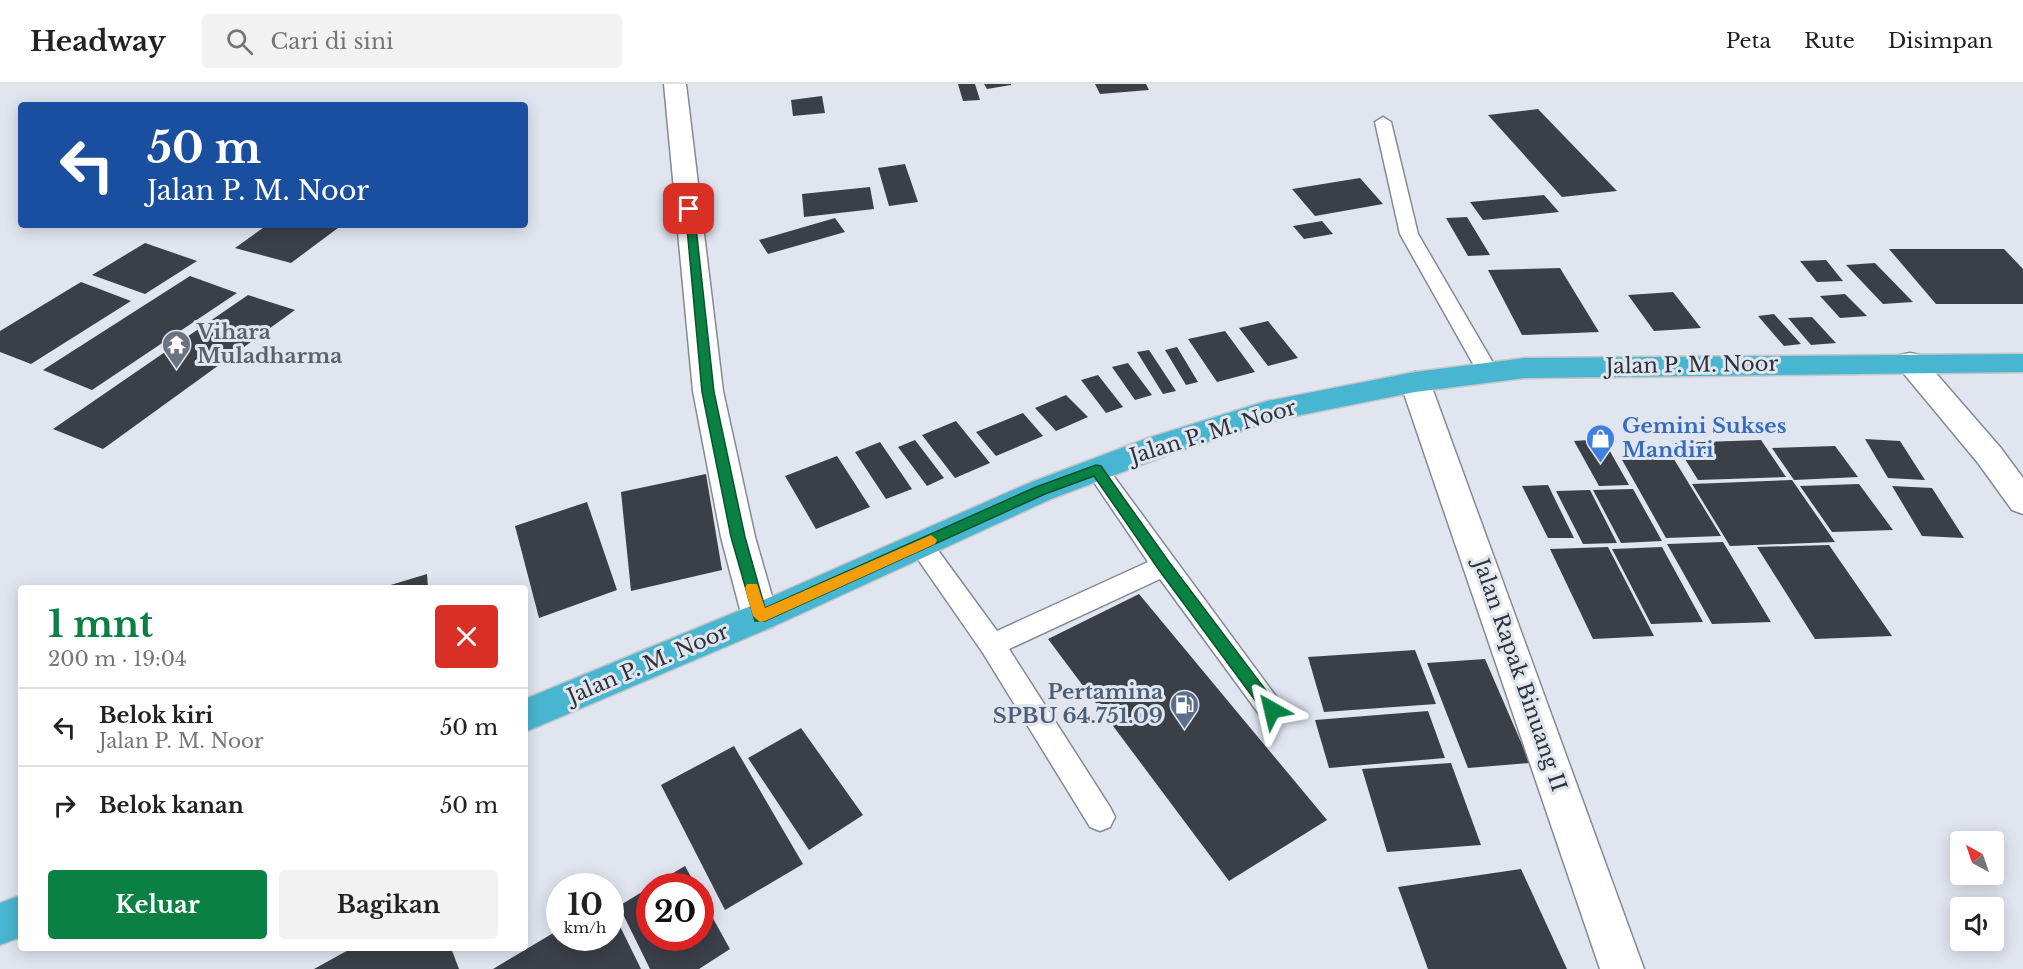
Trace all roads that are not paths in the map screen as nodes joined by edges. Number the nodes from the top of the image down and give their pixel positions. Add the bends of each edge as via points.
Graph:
1 (675, 84) edge
2 (1383, 122) dead end
3 (1910, 362) junction
4 (2023, 363) edge
5 (1488, 373) junction
6 (1415, 382) junction
7 (1096, 470) junction
8 (2023, 502) edge
9 (920, 545) junction
10 (1164, 566) junction
11 (760, 616) junction
12 (992, 645) junction
13 (1272, 710) dead end
14 (528, 715) edge
15 (1100, 817) dead end
16 (18, 917) edge
17 (0, 924) edge
18 (1622, 969) edge

1 - 11 street via 708,392 738,537
2 - 5 lane via 1409,234
3 - 4 highway, Jalan P. M. Noor
3 - 5 highway, Jalan P. M. Noor via 1526,368
3 - 8 street via 1989,455
5 - 6 highway, Jalan P. M. Noor
6 - 7 highway, Jalan P. M. Noor via 1267,411
6 - 18 street, Jalan Rapak Binuang II
7 - 9 highway, Jalan P. M. Noor
7 - 10 lane
9 - 11 highway, Jalan P. M. Noor
9 - 12 lane
10 - 12 lane
10 - 13 lane
11 - 14 highway, Jalan P. M. Noor
12 - 15 lane
16 - 17 highway

